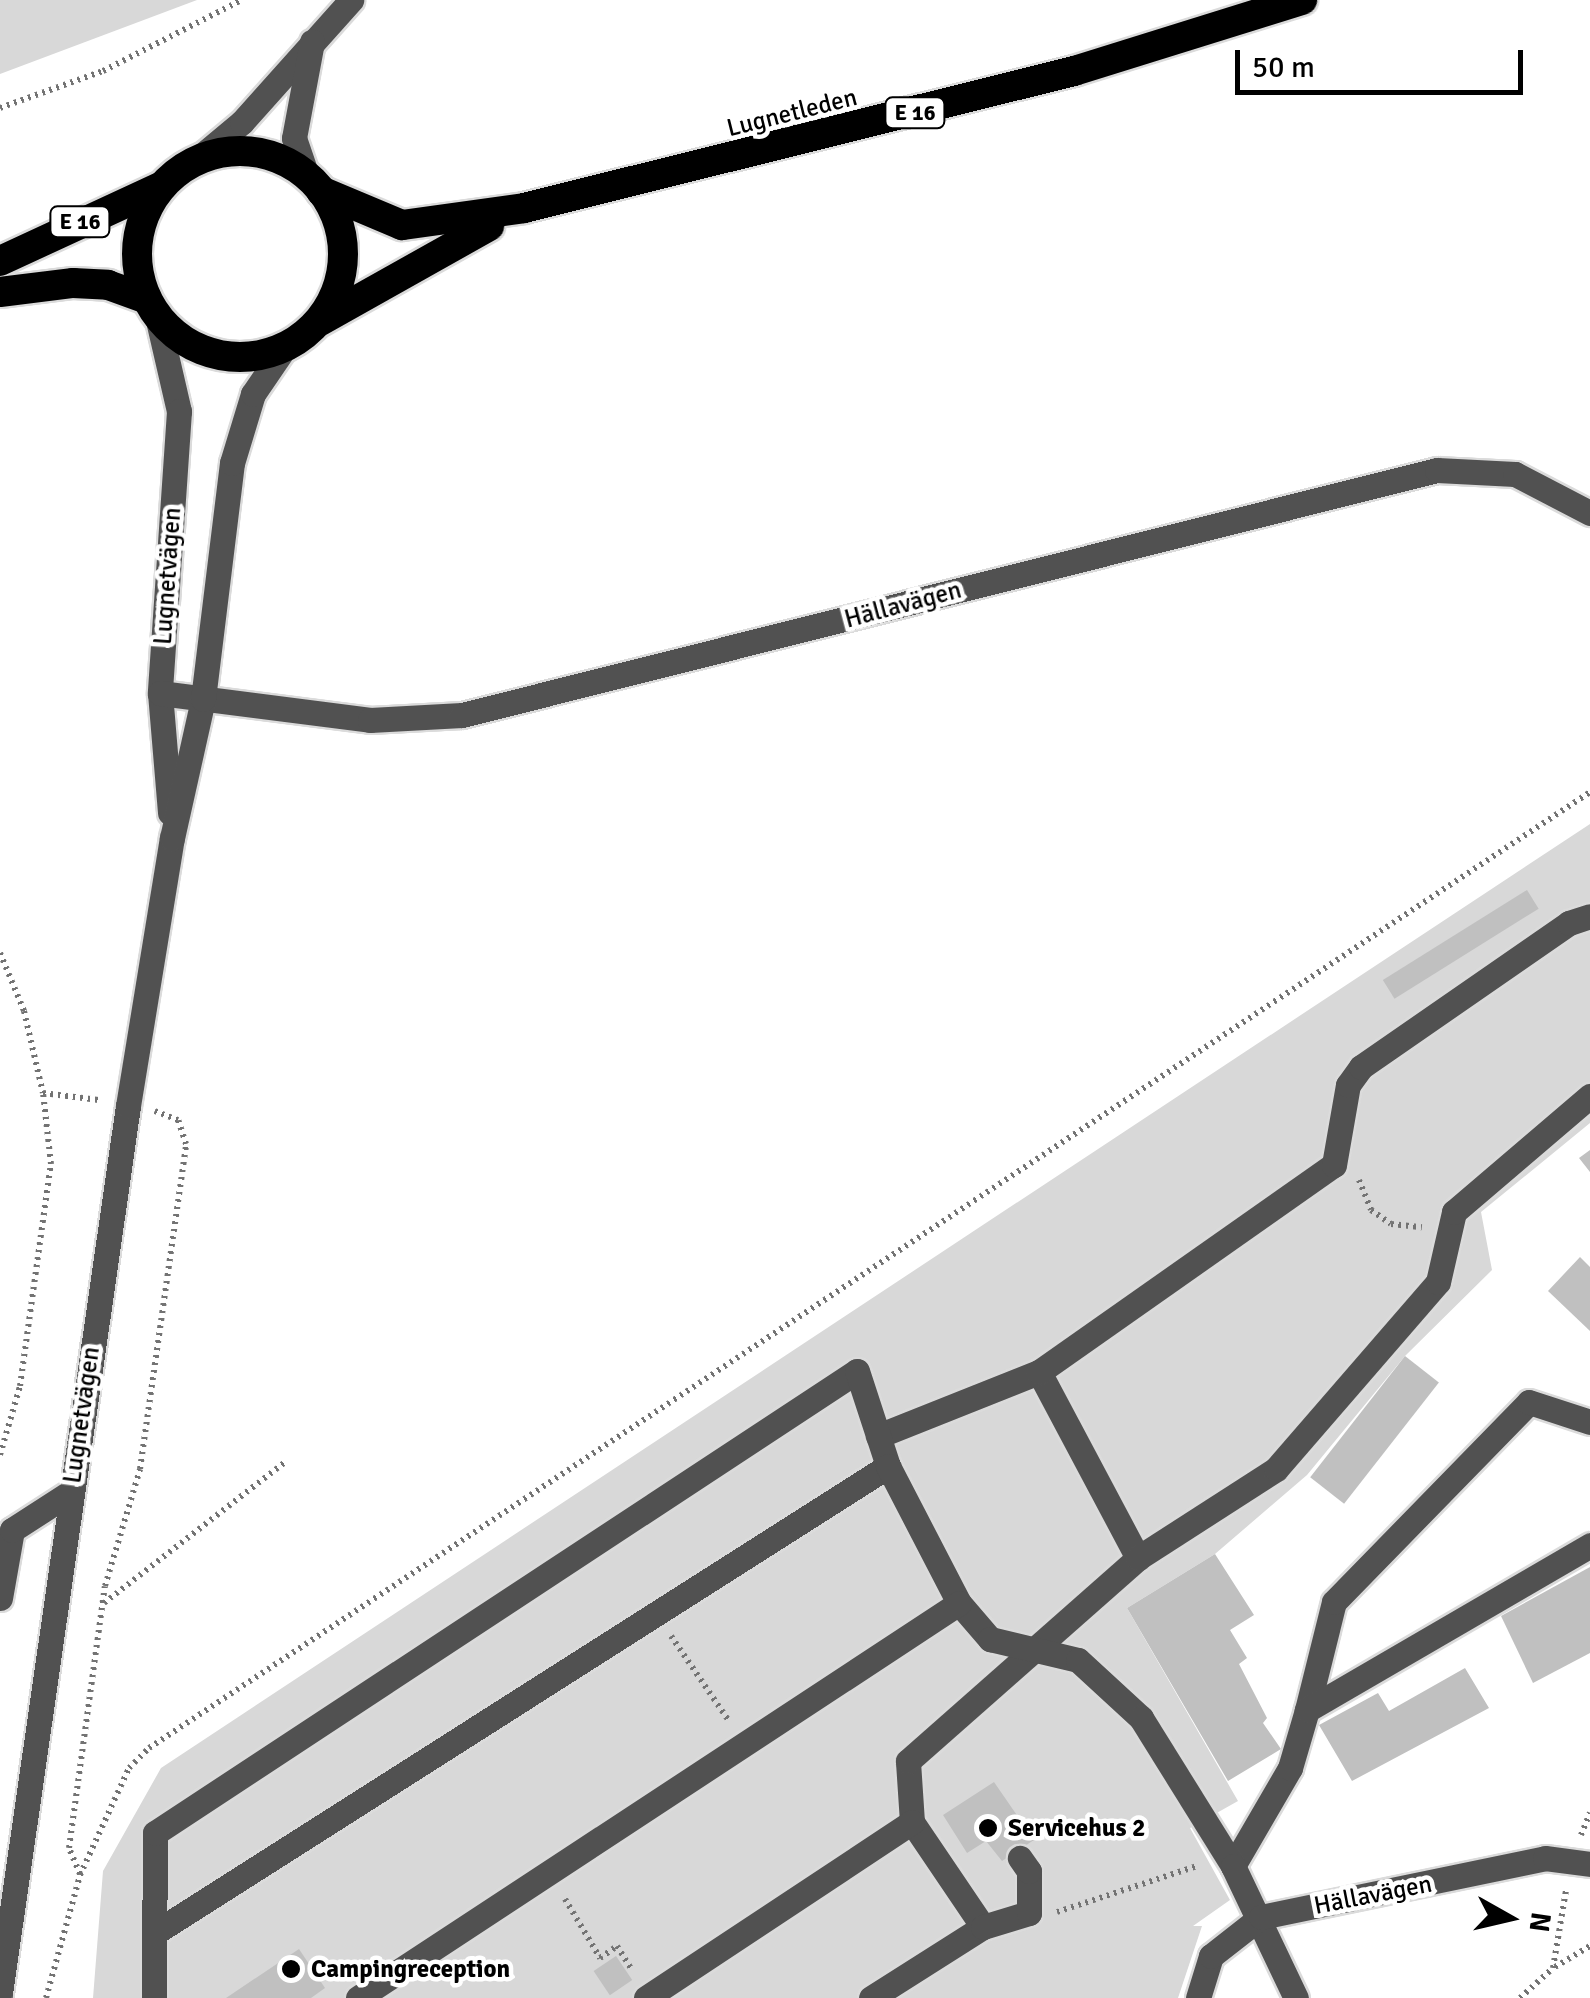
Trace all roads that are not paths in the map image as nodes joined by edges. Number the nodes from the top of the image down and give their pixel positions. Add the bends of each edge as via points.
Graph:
1 (350, 0) edge
2 (1302, 0) edge
3 (313, 37) junction
4 (194, 162) junction
5 (314, 184) junction
6 (162, 186) junction
7 (524, 208) junction
8 (0, 261) edge
9 (0, 292) edge
10 (152, 308) junction
11 (317, 322) junction
12 (284, 347) junction
13 (1590, 514) edge
14 (160, 693) junction
15 (203, 700) junction
16 (172, 838) junction
17 (1590, 916) edge
18 (1590, 1096) edge
19 (1039, 1372) junction
20 (1590, 1422) edge
21 (878, 1436) junction
22 (888, 1466) junction
23 (70, 1492) junction
24 (1590, 1544) edge
25 (1138, 1558) junction
26 (0, 1598) edge
27 (959, 1604) junction
28 (1034, 1651) junction
29 (1306, 1710) junction
30 (912, 1822) junction
31 (11, 1841) edge
32 (1020, 1858) dead end
33 (1229, 1860) junction
34 (1580, 1863) edge
35 (1261, 1917) junction
36 (983, 1927) junction
37 (156, 1932) junction
38 (0, 1993) edge
39 (648, 1997) edge
40 (154, 1998) edge
41 (358, 1998) edge
42 (871, 1998) edge
43 (1198, 1998) edge
44 (1296, 1998) edge

1 - 3 street
2 - 7 highway, Lugnetleden / E 16 via 1074,71
3 - 4 street via 242,122
3 - 5 street via 294,138
4 - 5 highway, E 16 via 261,153
4 - 6 highway, E 16
5 - 7 highway, Lugnetleden / E 16 via 402,225
5 - 11 highway, E 16 via 340,228 342,262 337,288
6 - 8 highway, E 16
6 - 10 highway, E 16 via 136,248
7 - 11 highway, Lugnetleden / E 16
9 - 10 highway, E 16 via 108,286
10 - 12 highway, E 16 via 206,352 246,357
10 - 14 street, Lugnetvägen via 179,411
11 - 12 highway, E 16
12 - 15 street, Lugnetvägen via 253,394 232,462
13 - 15 street, Hällavägen via 1515,474 1437,470 462,714 370,720
14 - 15 street, Hällavägen
14 - 16 street, Lugnetvägen
15 - 16 street, Lugnetvägen
16 - 23 street, Lugnetvägen
17 - 19 street via 1362,1067 1348,1085 1345,1131 1334,1164
18 - 25 street via 1454,1212 1438,1282 1276,1469
19 - 21 street
19 - 25 street
20 - 29 street via 1529,1402 1334,1602
21 - 22 street
21 - 37 street via 857,1371 154,1833
22 - 27 street
22 - 37 street
23 - 26 street via 12,1530
23 - 31 street, Lugnetvägen
24 - 29 street
25 - 28 street
27 - 28 street via 990,1639
27 - 41 street
28 - 30 street via 908,1761
28 - 33 street via 1078,1660 1141,1718
29 - 33 street via 1290,1768
30 - 36 street
30 - 39 street
31 - 38 street, Lugnetvägen
32 - 36 street via 1029,1872 1029,1913
33 - 35 street
34 - 35 street, Hällavägen via 1545,1858
35 - 43 street, Hällavägen via 1211,1956
35 - 44 street
36 - 42 street
37 - 40 street

